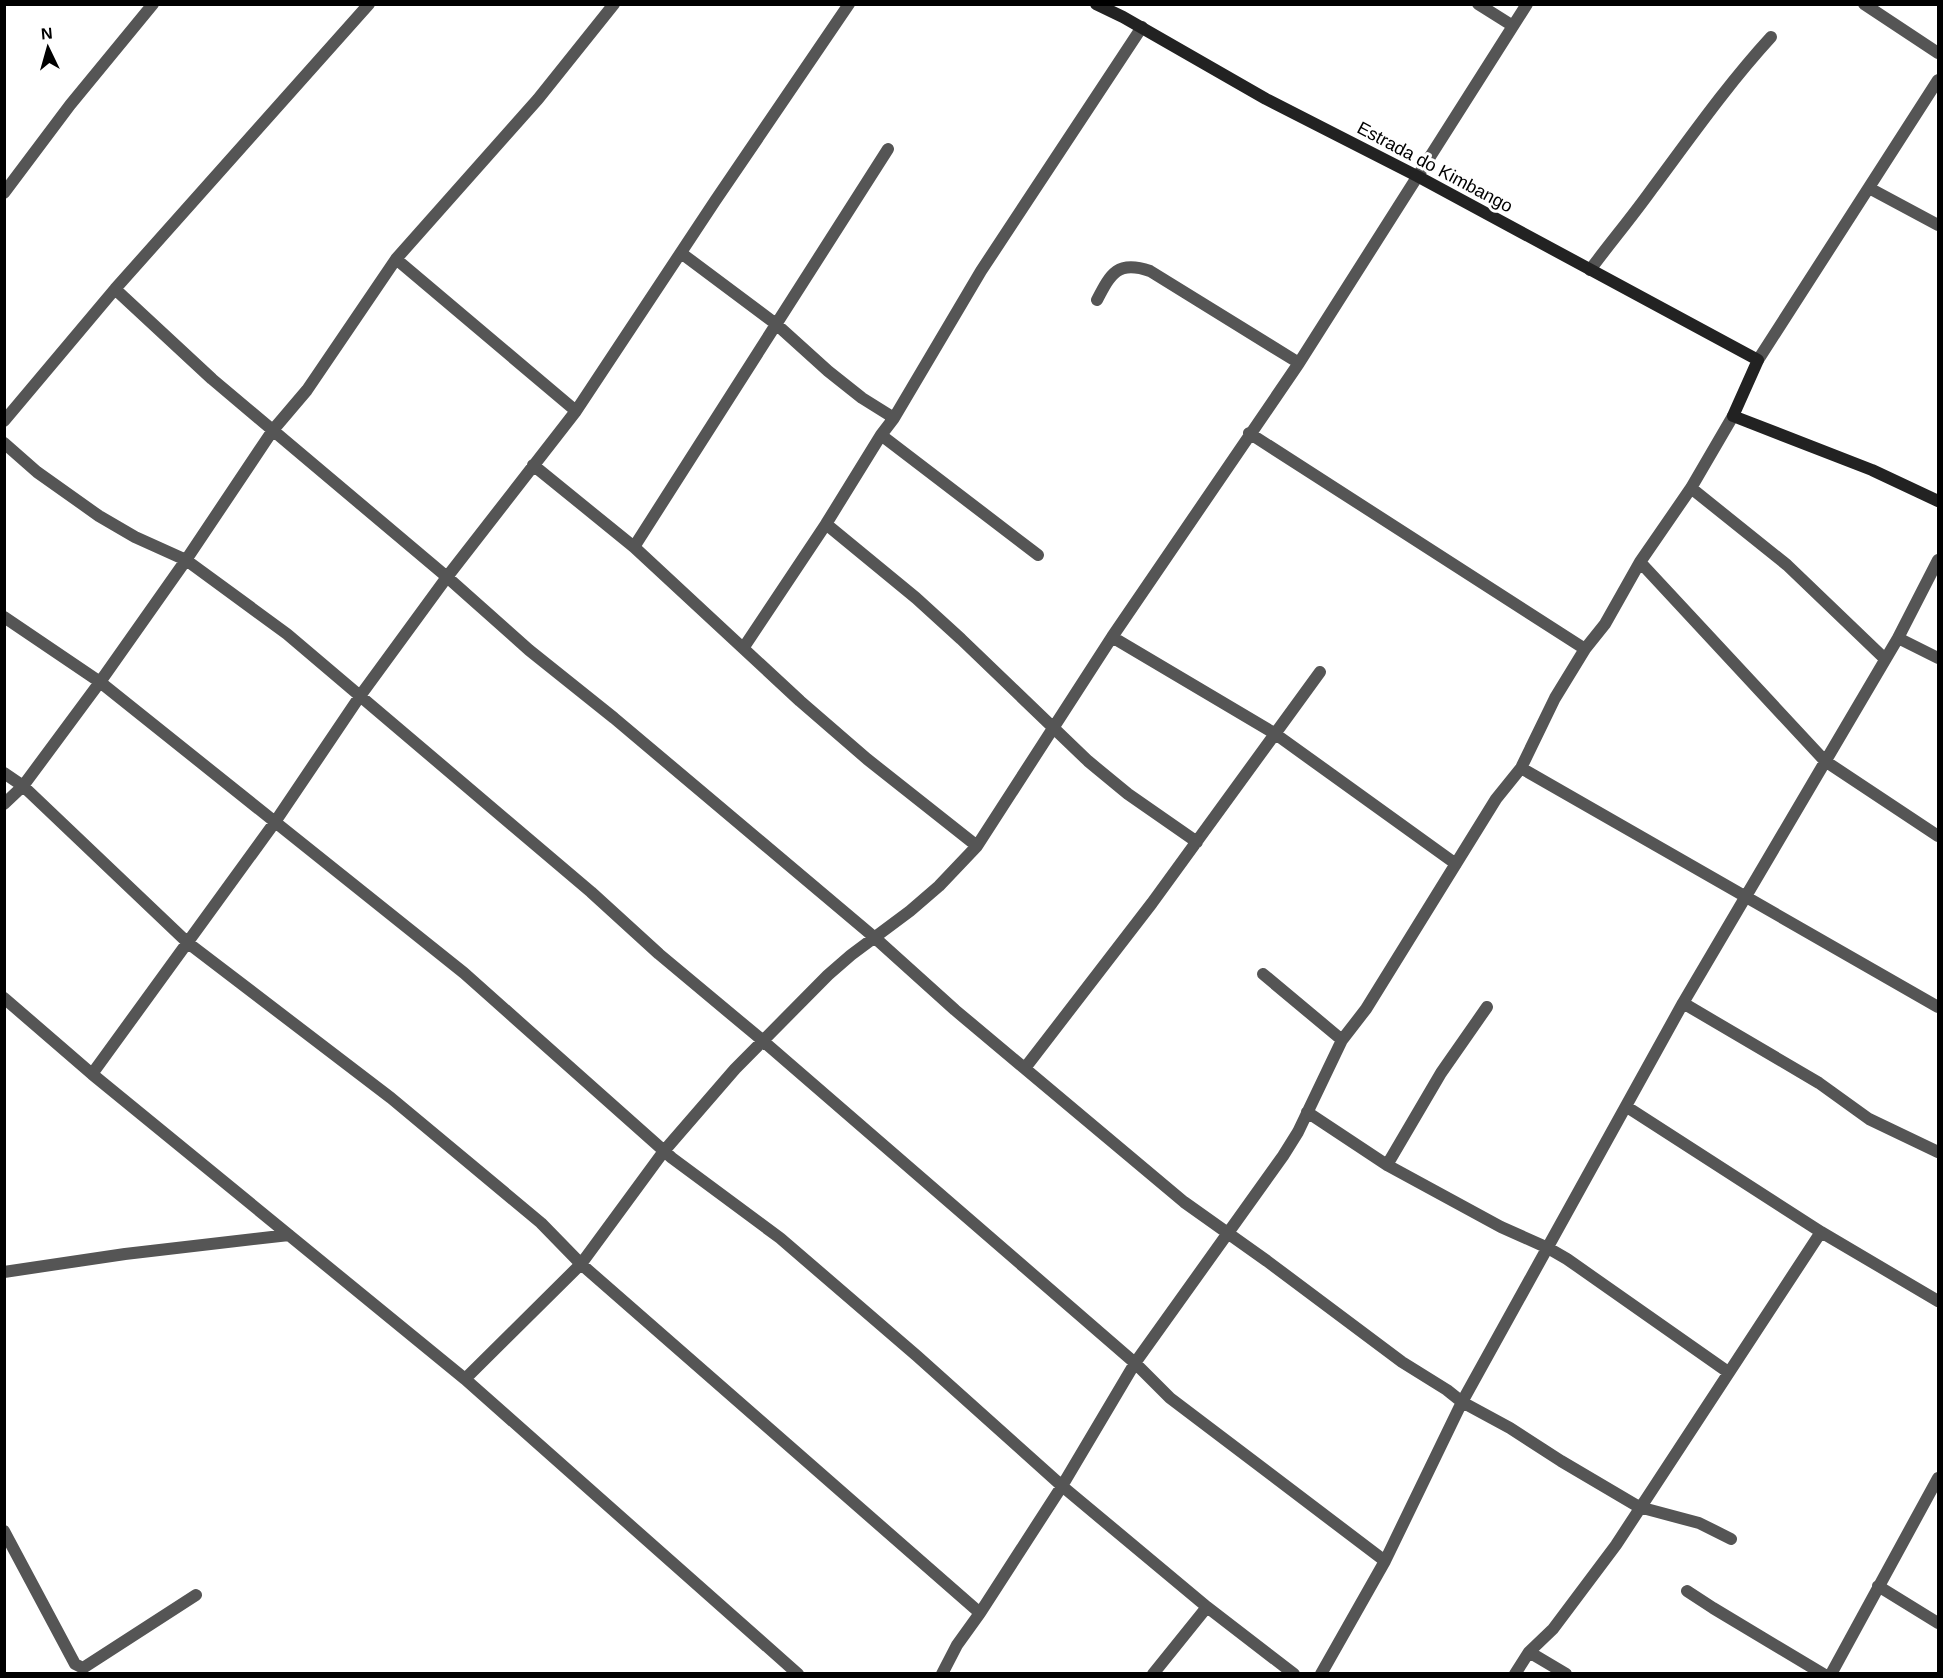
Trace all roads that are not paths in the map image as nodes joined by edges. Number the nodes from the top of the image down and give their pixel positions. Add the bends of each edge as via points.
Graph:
1 (153, 4) edge
2 (369, 4) edge
3 (615, 4) edge
4 (849, 4) edge
5 (1096, 4) edge
6 (1478, 4) edge
7 (1527, 4) edge
8 (1864, 4) edge
9 (1513, 26) junction
10 (1142, 27) junction
11 (1771, 37) dead end
12 (1938, 53) edge
13 (1938, 80) edge
14 (888, 149) dead end
15 (1416, 176) junction
16 (1869, 188) junction
17 (4, 193) edge
18 (1938, 225) edge
19 (681, 253) junction
20 (396, 259) junction
21 (1590, 270) junction
22 (115, 289) junction
23 (1097, 300) dead end
24 (776, 324) junction
25 (1758, 360) junction
26 (1299, 363) junction
27 (576, 411) junction
28 (1733, 416) junction
29 (894, 418) junction
30 (4, 421) edge
31 (273, 430) junction
32 (1249, 433) junction
33 (881, 435) junction
34 (4, 443) edge
35 (533, 465) junction
36 (1691, 488) junction
37 (1938, 501) edge
38 (825, 524) junction
39 (634, 547) junction
40 (1038, 555) dead end
41 (186, 560) junction
42 (1938, 560) edge
43 (1640, 562) junction
44 (447, 577) junction
45 (4, 617) edge
46 (1112, 637) junction
47 (1898, 638) junction
48 (744, 647) junction
49 (1585, 649) junction
50 (1938, 658) edge
51 (1885, 659) junction
52 (1320, 672) dead end
53 (100, 682) junction
54 (360, 696) junction
55 (1054, 727) junction
56 (1275, 733) junction
57 (1826, 761) junction
58 (1521, 768) junction
59 (4, 773) edge
60 (23, 786) junction
61 (4, 804) edge
62 (275, 822) junction
63 (1938, 836) edge
64 (1197, 842) junction
65 (977, 846) junction
66 (1456, 864) junction
67 (1745, 897) junction
68 (873, 937) junction
69 (188, 944) junction
70 (1263, 974) dead end
71 (4, 999) edge
72 (1683, 1003) junction
73 (1487, 1007) dead end
74 (1938, 1007) edge
75 (762, 1040) junction
76 (1342, 1040) junction
77 (1025, 1068) junction
78 (92, 1074) junction
79 (1627, 1107) junction
80 (1307, 1112) junction
81 (664, 1152) junction
82 (1938, 1152) edge
83 (1387, 1165) junction
84 (1821, 1232) junction
85 (1227, 1233) junction
86 (288, 1235) junction
87 (1548, 1248) junction
88 (580, 1264) junction
89 (4, 1272) edge
90 (1938, 1301) edge
91 (1135, 1363) junction
92 (1728, 1372) junction
93 (465, 1378) junction
94 (1462, 1402) junction
95 (1938, 1478) edge
96 (1062, 1486) junction
97 (1639, 1507) junction
98 (4, 1531) edge
99 (1731, 1539) dead end
100 (1385, 1561) junction
101 (1878, 1586) junction
102 (1687, 1591) dead end
103 (196, 1595) dead end
104 (1207, 1607) junction
105 (980, 1613) junction
106 (1938, 1623) edge
107 (1529, 1652) junction
108 (798, 1674) edge
109 (942, 1674) edge
110 (1153, 1674) edge
111 (1294, 1674) edge
112 (1322, 1674) edge
113 (1515, 1674) edge
114 (1566, 1674) edge
115 (1823, 1674) edge
116 (1830, 1674) edge

1 - 17 street
2 - 22 street
3 - 20 street via 538,99
4 - 19 street
5 - 10 street, Estrada do Kimbango
6 - 9 street
7 - 9 street
8 - 12 street
9 - 15 street
10 - 15 street, Estrada do Kimbango via 1266,99
10 - 29 street via 981,271
11 - 21 street via 1690,136
13 - 16 street
14 - 24 street
15 - 21 street, Estrada do Kimbango
15 - 26 street
16 - 18 street
16 - 25 street
19 - 24 street
19 - 27 street
20 - 27 street
20 - 31 street via 307,390
21 - 25 street, Estrada do Kimbango
22 - 30 street
22 - 31 street
23 - 26 street via 1120,268 1150,271
24 - 29 street via 828,371
24 - 39 street
25 - 28 street
26 - 32 street
27 - 35 street
28 - 36 street
28 - 37 street via 1872,470
29 - 33 street
31 - 41 street
31 - 44 street
32 - 46 street
32 - 49 street
33 - 38 street
33 - 40 street
34 - 41 street via 99,516
35 - 39 street
35 - 44 street
36 - 43 street
36 - 51 street via 1787,565
38 - 48 street
38 - 55 street via 916,598
39 - 48 street
41 - 53 street
41 - 54 street via 287,634
42 - 47 street
43 - 49 street via 1605,624
43 - 57 street
44 - 54 street
44 - 68 street
45 - 53 street
46 - 55 street
46 - 56 street
47 - 50 street
47 - 51 street
48 - 65 street via 867,759
49 - 58 street via 1555,698
51 - 57 street
52 - 56 street
53 - 60 street
53 - 62 street
54 - 62 street
54 - 75 street
55 - 64 street via 1128,794
55 - 65 street
56 - 64 street
56 - 66 street
57 - 63 street
57 - 67 street
58 - 66 street via 1496,799
58 - 67 street
59 - 60 street
60 - 61 street
60 - 69 street
62 - 69 street
62 - 81 street via 464,973
64 - 77 street
65 - 68 street via 939,886
66 - 76 street
67 - 72 street
67 - 74 street
68 - 75 street
68 - 77 street
69 - 78 street
69 - 88 street via 392,1098 541,1223
70 - 76 street
71 - 78 street
72 - 79 street
72 - 82 street via 1819,1083 1869,1119
73 - 83 street via 1441,1073
75 - 81 street
75 - 91 street
76 - 80 street
77 - 85 street via 1184,1202
78 - 86 street
79 - 84 street
79 - 87 street
80 - 83 street
80 - 85 street via 1283,1156
81 - 88 street
81 - 96 street via 780,1238
83 - 87 street
84 - 90 street
84 - 92 street
85 - 91 street
85 - 94 street
86 - 89 street
86 - 93 street
87 - 92 street
87 - 94 street
88 - 93 street
88 - 105 street
91 - 96 street
91 - 100 street via 1170,1398
92 - 97 street
93 - 108 street
94 - 97 street
94 - 100 street
95 - 101 street
96 - 104 street
96 - 105 street
97 - 99 street via 1699,1523
97 - 107 street via 1616,1545 1553,1629
98 - 103 street via 75,1664 83,1668
100 - 112 street
101 - 106 street
101 - 116 street
102 - 115 street
104 - 110 street
104 - 111 street
105 - 109 street
107 - 113 street
107 - 114 street

